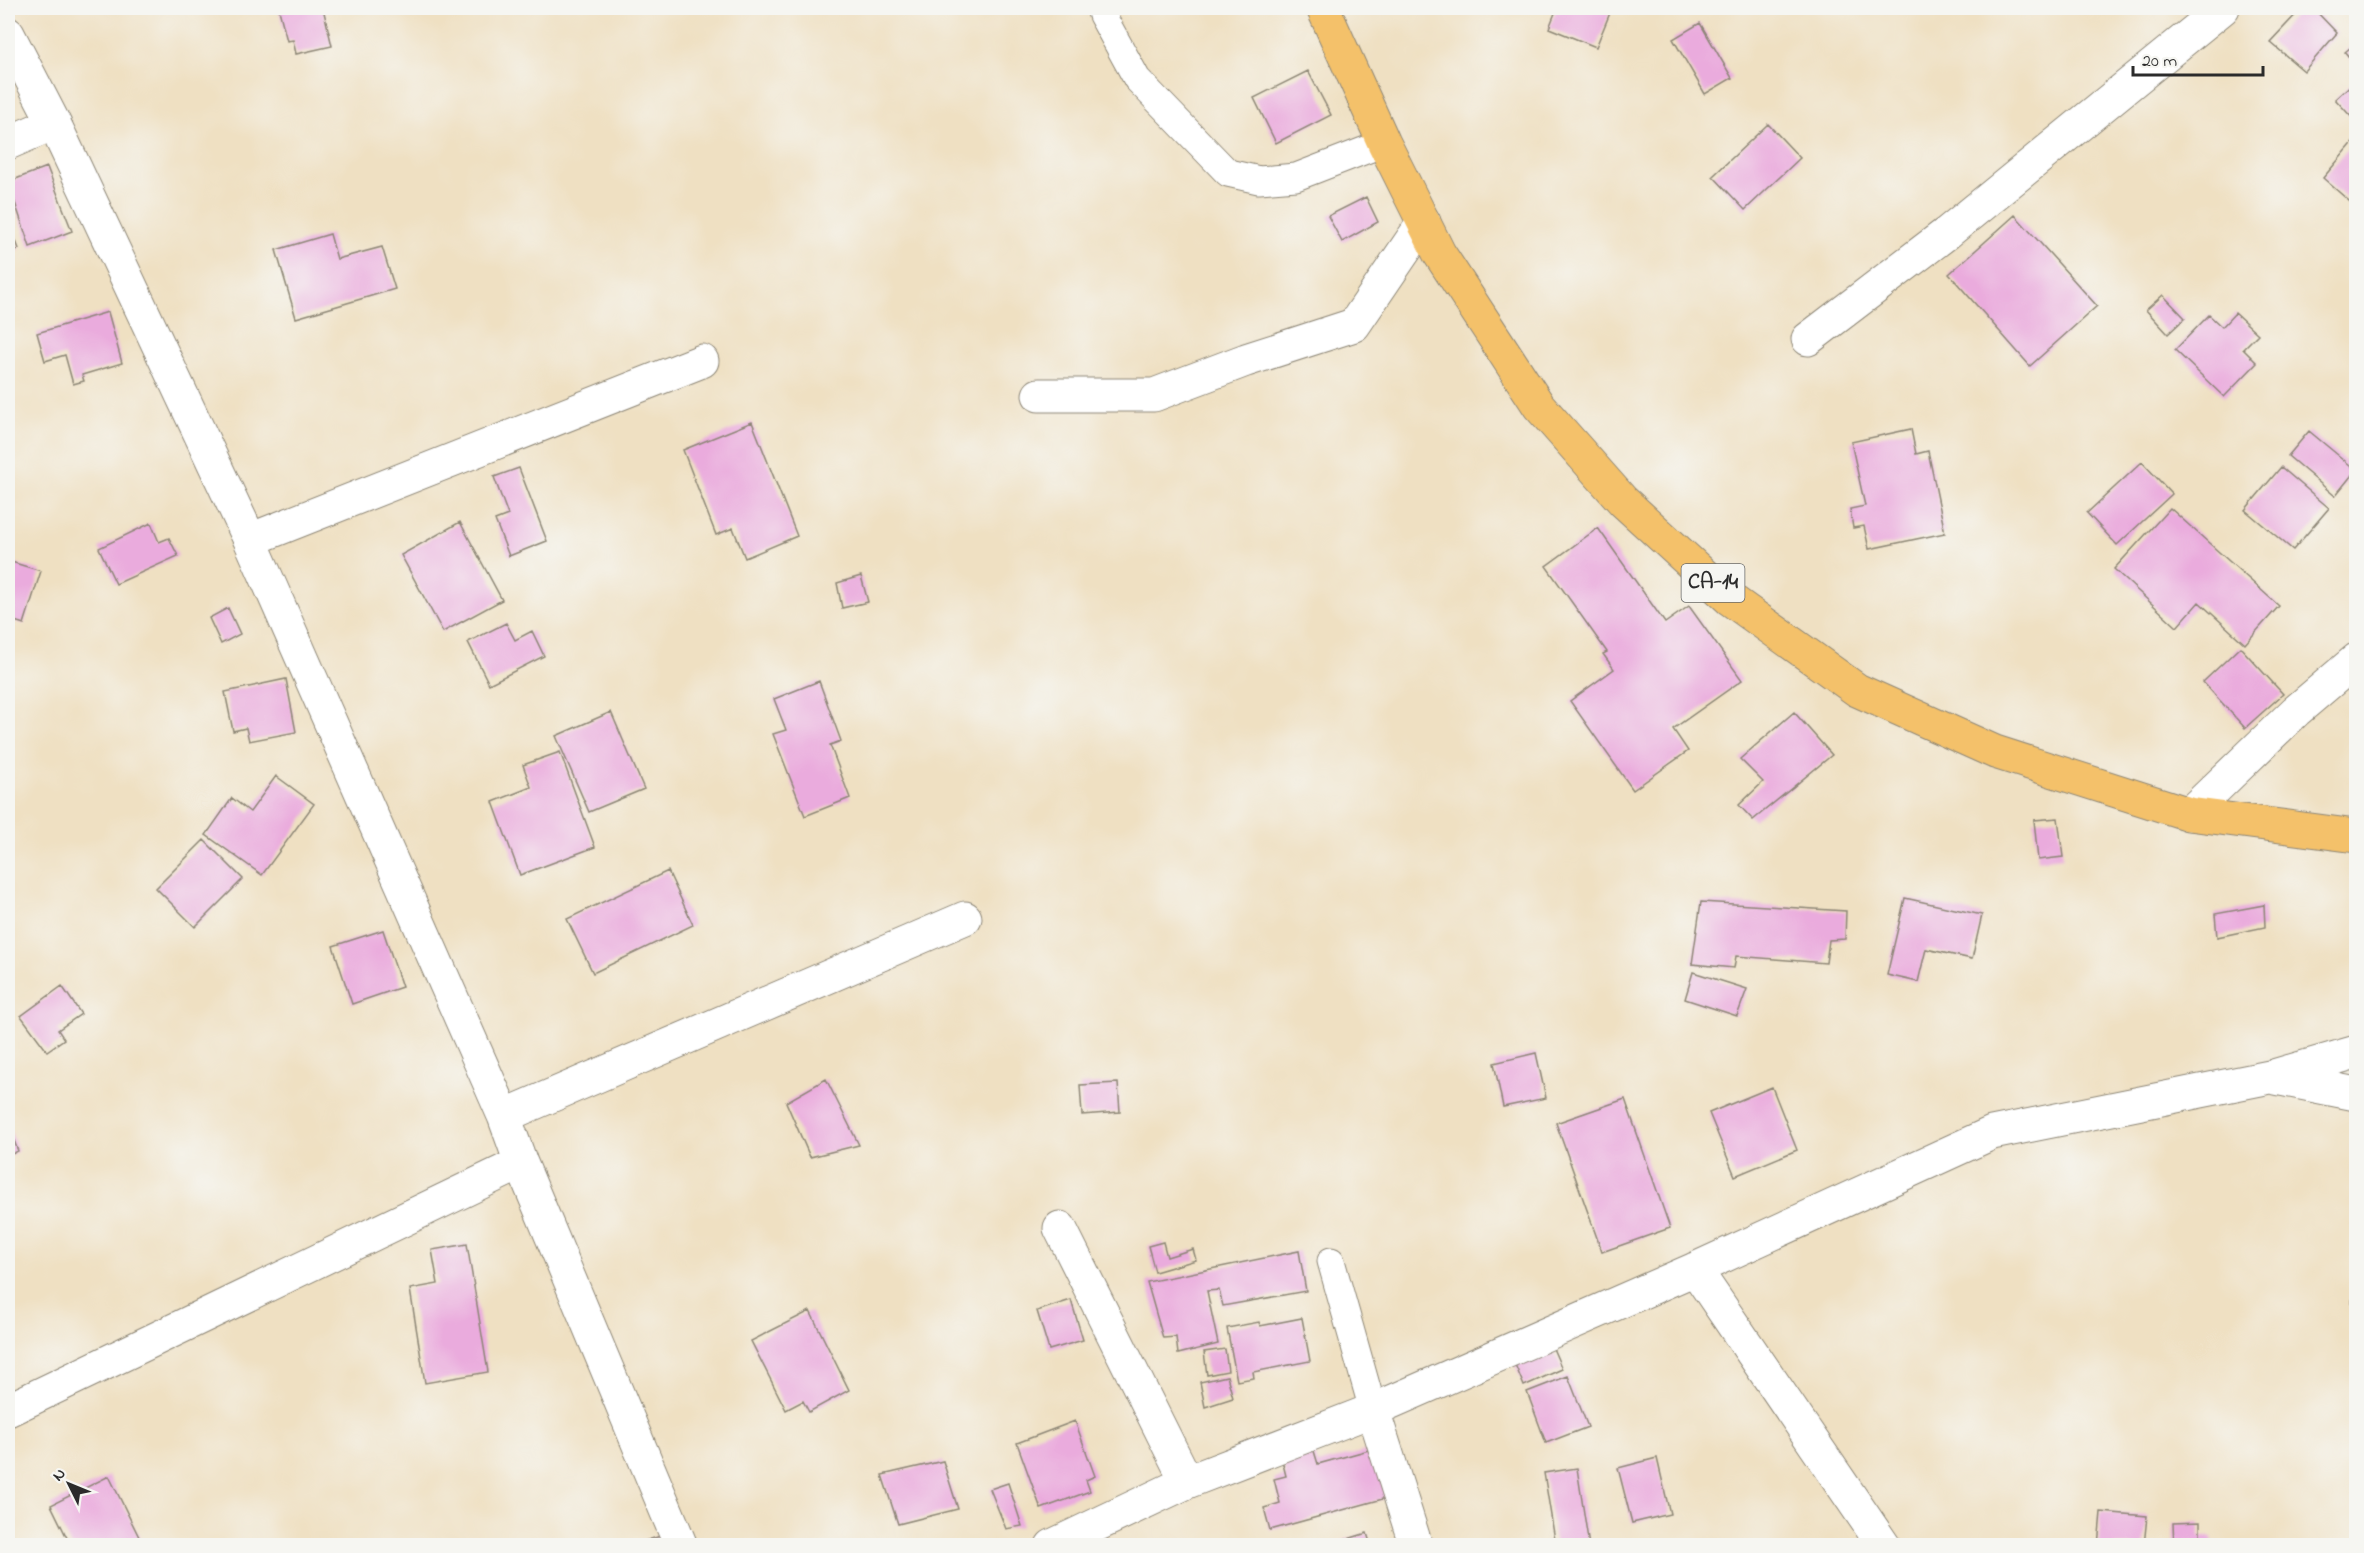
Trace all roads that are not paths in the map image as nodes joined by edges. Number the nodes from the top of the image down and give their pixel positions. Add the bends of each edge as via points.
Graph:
1 (1100, 8) edge
2 (1323, 8) edge
3 (2223, 8) edge
4 (8, 34) edge
5 (54, 123) junction
6 (8, 143) edge
7 (1384, 143) junction
8 (1424, 222) junction
9 (1808, 339) dead end
10 (702, 361) dead end
11 (1039, 396) dead end
12 (250, 540) junction
13 (2356, 660) edge
14 (2189, 814) junction
15 (2356, 836) edge
16 (965, 918) dead end
17 (2356, 1052) edge
18 (2270, 1077) junction
19 (2356, 1094) edge
20 (504, 1116) junction
21 (521, 1163) junction
22 (1060, 1228) dead end
23 (1331, 1261) dead end
24 (1695, 1269) junction
25 (8, 1410) edge
26 (1373, 1410) junction
27 (1187, 1482) junction
28 (681, 1545) edge
29 (1052, 1545) edge
30 (1416, 1545) edge
31 (1884, 1545) edge

1 - 7 lane via 1137,79 1228,173 1259,180 1296,177
2 - 7 highway, CA-14
3 - 9 street via 1947,233
4 - 5 street
5 - 6 street
5 - 12 street
7 - 8 highway, CA-14
8 - 11 street via 1354,325 1154,395
8 - 14 highway, CA-14 via 1439,253 1539,406 1623,501 1730,599 1857,690 1995,752
10 - 12 street
12 - 20 street
13 - 14 street via 2296,711
14 - 15 highway, CA-14
16 - 20 street
17 - 18 street
18 - 19 street
18 - 24 street via 1992,1133
20 - 21 street
21 - 25 street
21 - 28 street
22 - 27 street
23 - 26 lane
24 - 26 street
24 - 31 street
26 - 27 street
26 - 30 street
27 - 29 street

